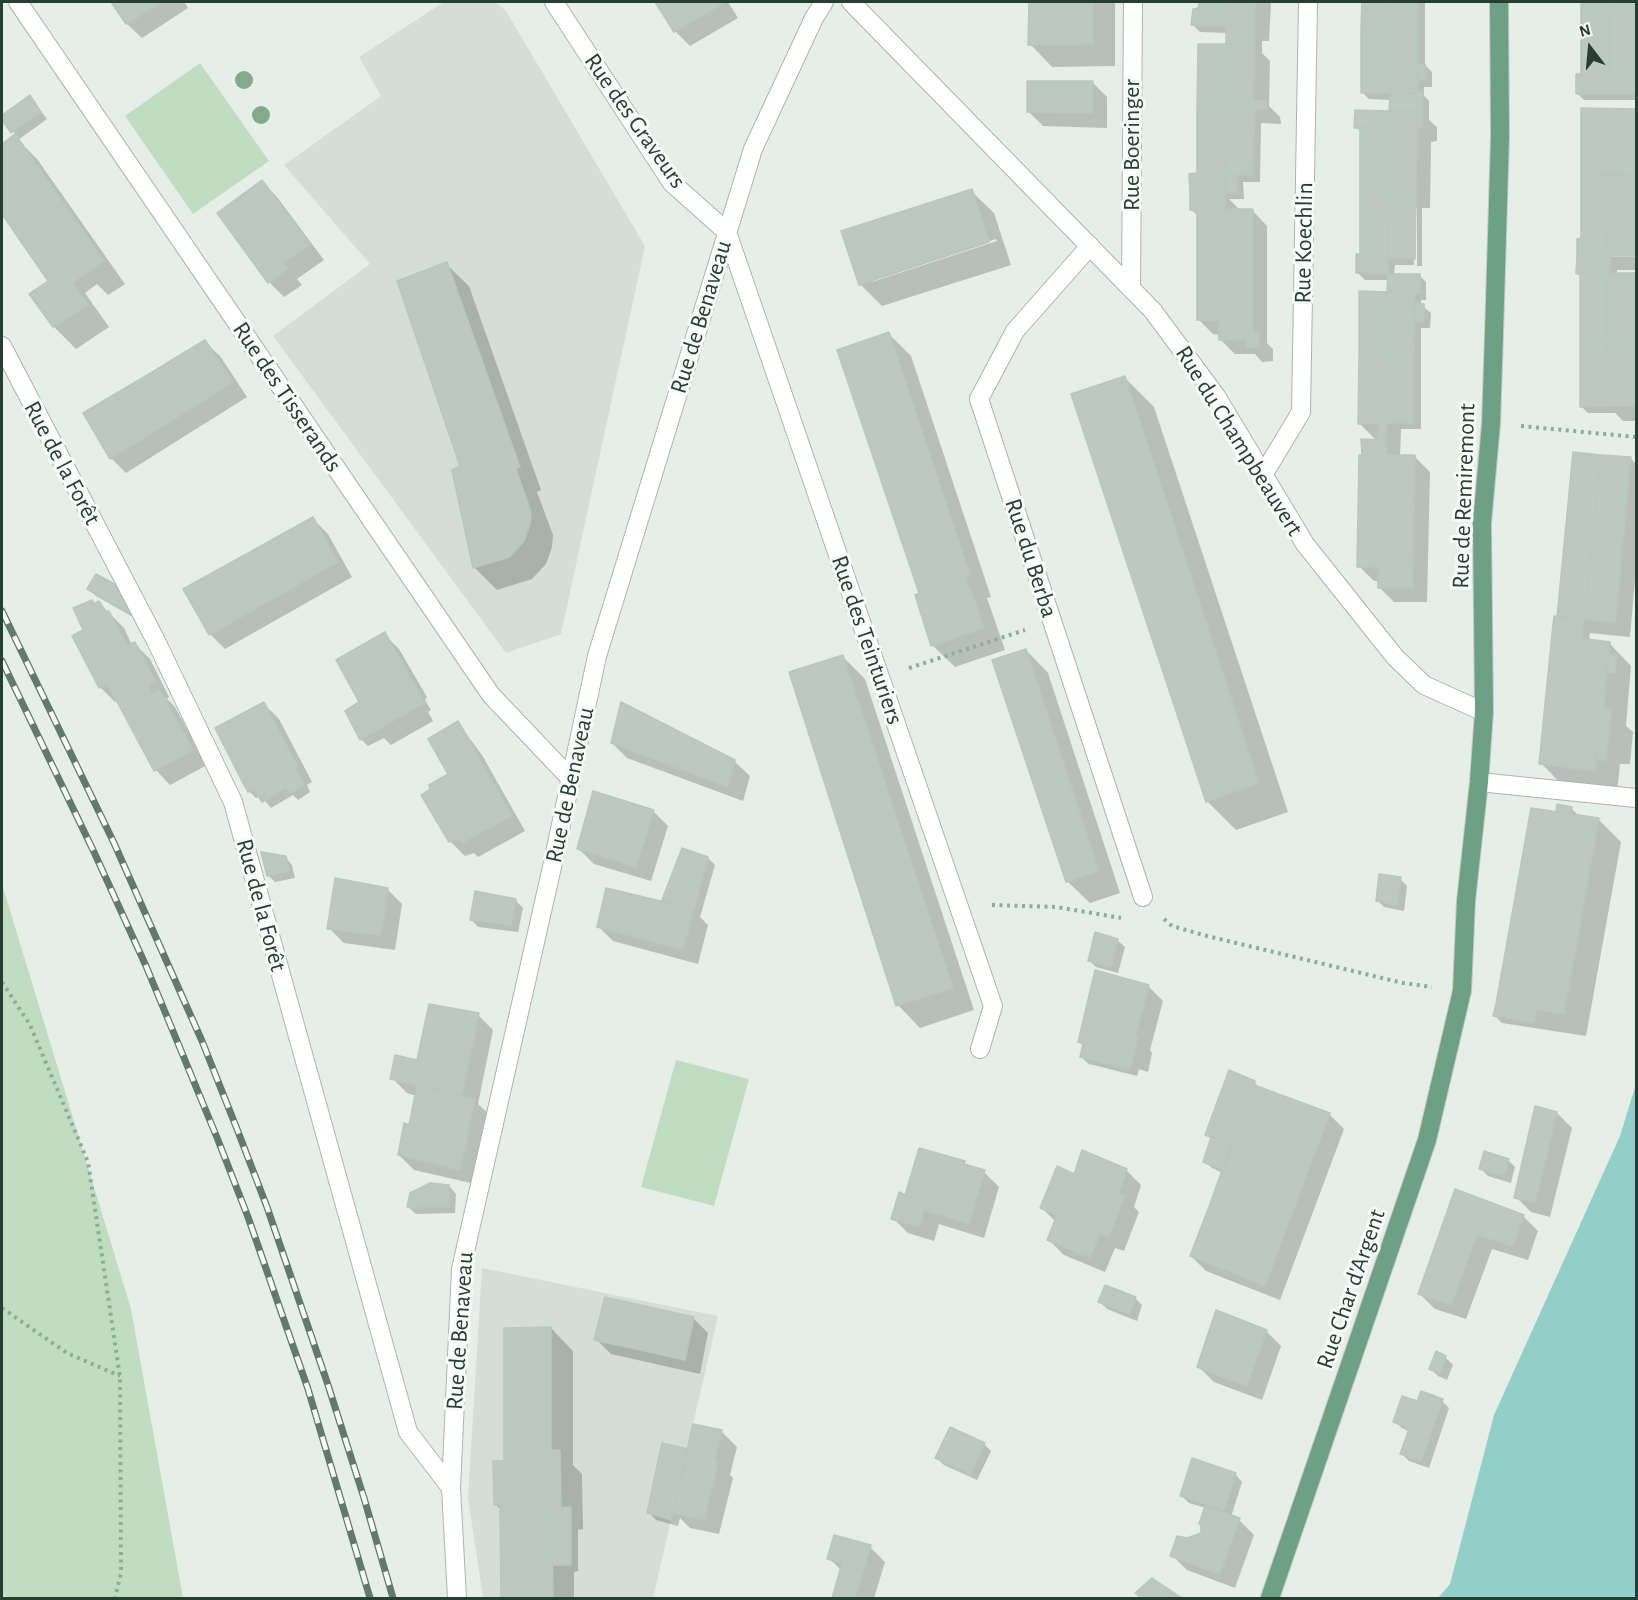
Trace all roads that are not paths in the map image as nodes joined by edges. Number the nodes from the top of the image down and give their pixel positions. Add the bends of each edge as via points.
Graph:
1 (18, 2) edge
2 (554, 2) edge
3 (824, 2) edge
4 (851, 2) edge
5 (1133, 2) edge
6 (1308, 2) edge
7 (1499, 2) edge
8 (727, 232) junction
9 (1090, 246) junction
10 (1131, 288) junction
11 (2, 346) edge
12 (1263, 475) junction
13 (1484, 712) junction
14 (571, 779) junction
15 (1479, 782) junction
16 (1636, 798) edge
17 (1143, 897) road end
18 (1462, 991) joint
19 (980, 1049) dead end
20 (451, 1488) junction
21 (457, 1599) edge
22 (1270, 1599) edge

1 - 14 street, Rue des Tisserands via 491,695
2 - 8 street, Rue des Graveurs via 672,183
3 - 8 street, Rue de Benaveau via 753,149
4 - 9 street, Rue du Champbeauvert
5 - 10 street, Rue Boeringer
6 - 12 street, Rue Koechlin via 1301,412
7 - 13 main road, Rue de Remiremont via 1500,136 1491,424 1482,523
8 - 14 street, Rue de Benaveau via 597,656
8 - 19 street, Rue des Teinturiers via 993,1006
9 - 10 street, Rue du Champbeauvert
9 - 17 street, Rue du Berba via 1015,331 979,399
10 - 12 street, Rue du Champbeauvert via 1154,311 1216,396
11 - 20 street, Rue de la Forêt via 156,641 233,802 408,1432
12 - 13 street, Rue du Champbeauvert via 1305,544 1395,657 1424,685
13 - 15 main road, Rue de Remiremont
14 - 20 street, Rue de Benaveau via 460,1269
15 - 16 street
15 - 18 main road, Rue de Remiremont via 1466,901
18 - 22 main road, Rue Char d'Argent via 1427,1140
20 - 21 street, Rue de Benaveau

